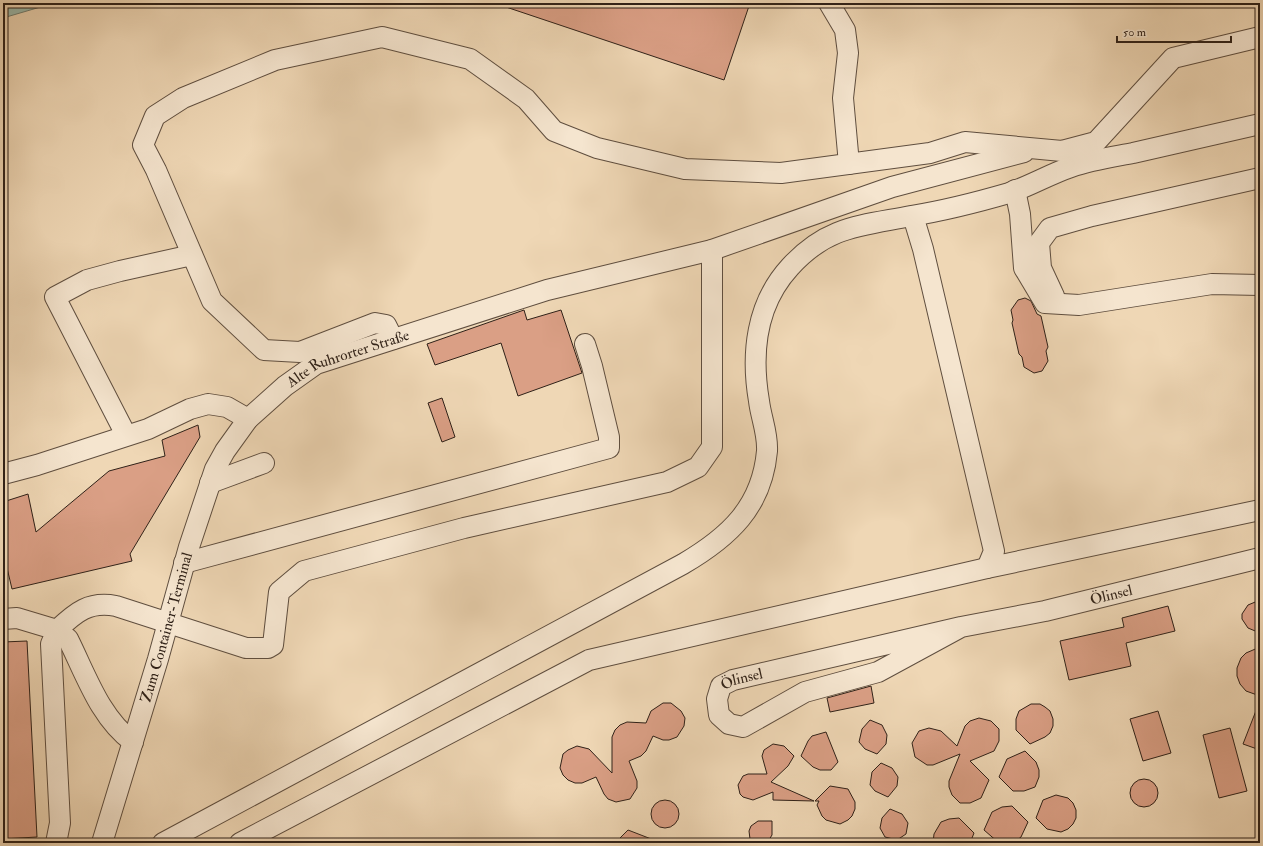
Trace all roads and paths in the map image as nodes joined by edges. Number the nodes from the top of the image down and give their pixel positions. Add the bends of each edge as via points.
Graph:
1 (829, 3) edge
2 (1260, 37) edge
3 (1260, 124) edge
4 (1040, 149) junction
5 (849, 164) junction
6 (1260, 178) edge
7 (1016, 190) junction
8 (913, 216) junction
9 (712, 250) junction
10 (192, 255) junction
11 (1260, 285) edge
12 (1057, 304) junction
13 (393, 339) junction
14 (585, 344) dead end
15 (248, 419) junction
16 (126, 435) junction
17 (264, 463) dead end
18 (3, 474) edge
19 (210, 483) junction
20 (1260, 510) edge
21 (1260, 558) edge
22 (184, 563) junction
23 (987, 568) junction
24 (3, 619) edge
25 (168, 624) junction
26 (961, 628) junction
27 (57, 630) junction
28 (133, 742) junction
29 (56, 843) edge
30 (102, 843) edge
31 (163, 843) edge
32 (240, 843) edge

1 - 5 street via 845,30 848,53 843,98
2 - 4 street via 1173,58 1096,142 1062,151
3 - 7 street via 1071,167
4 - 5 street via 965,142 930,153
4 - 9 street, Alte Ruhrorter Straße via 892,187
5 - 10 street via 781,173 685,169 598,148 554,131 526,99 470,59 382,37 275,60 182,98 155,116 143,145
6 - 12 street via 1050,228 1039,243 1041,268
7 - 8 street
7 - 12 street via 1024,268 1045,303
8 - 23 street via 994,551
8 - 31 street via 856,225 838,231 808,249 797,259 774,290 759,327 754,364 759,404 767,437 762,476 753,500 722,538 683,564
9 - 13 street, Alte Ruhrorter Straße via 547,290
9 - 25 street via 712,447 698,467 667,482 464,528 304,571 279,592 273,645 268,648 246,648
10 - 13 street via 212,301 264,350 300,352 375,323 386,325
10 - 16 street via 87,280 55,297
11 - 12 street via 1212,284 1079,305
13 - 15 street, Alte Ruhrorter Straße via 316,364 285,386
14 - 22 street via 609,437 609,448
15 - 16 street via 227,407 208,404 190,409 148,429
15 - 19 street, Zum Container-Terminal via 225,451
16 - 18 street
17 - 19 street
19 - 22 street, Zum Container-Terminal
20 - 23 street
21 - 26 street, Ölinsel via 1044,611
22 - 25 street, Zum Container-Terminal
23 - 32 street via 589,660
24 - 27 street via 17,618
25 - 27 street via 136,611 101,603 71,617
25 - 28 street, Zum Container-Terminal
26 - 26 street, Ölinsel via 733,680 721,686 717,700 719,715 729,724 743,727 805,692 878,672
27 - 28 street via 68,639 107,716 120,732
27 - 29 street via 51,644 60,823
28 - 30 street, Zum Container-Terminal

